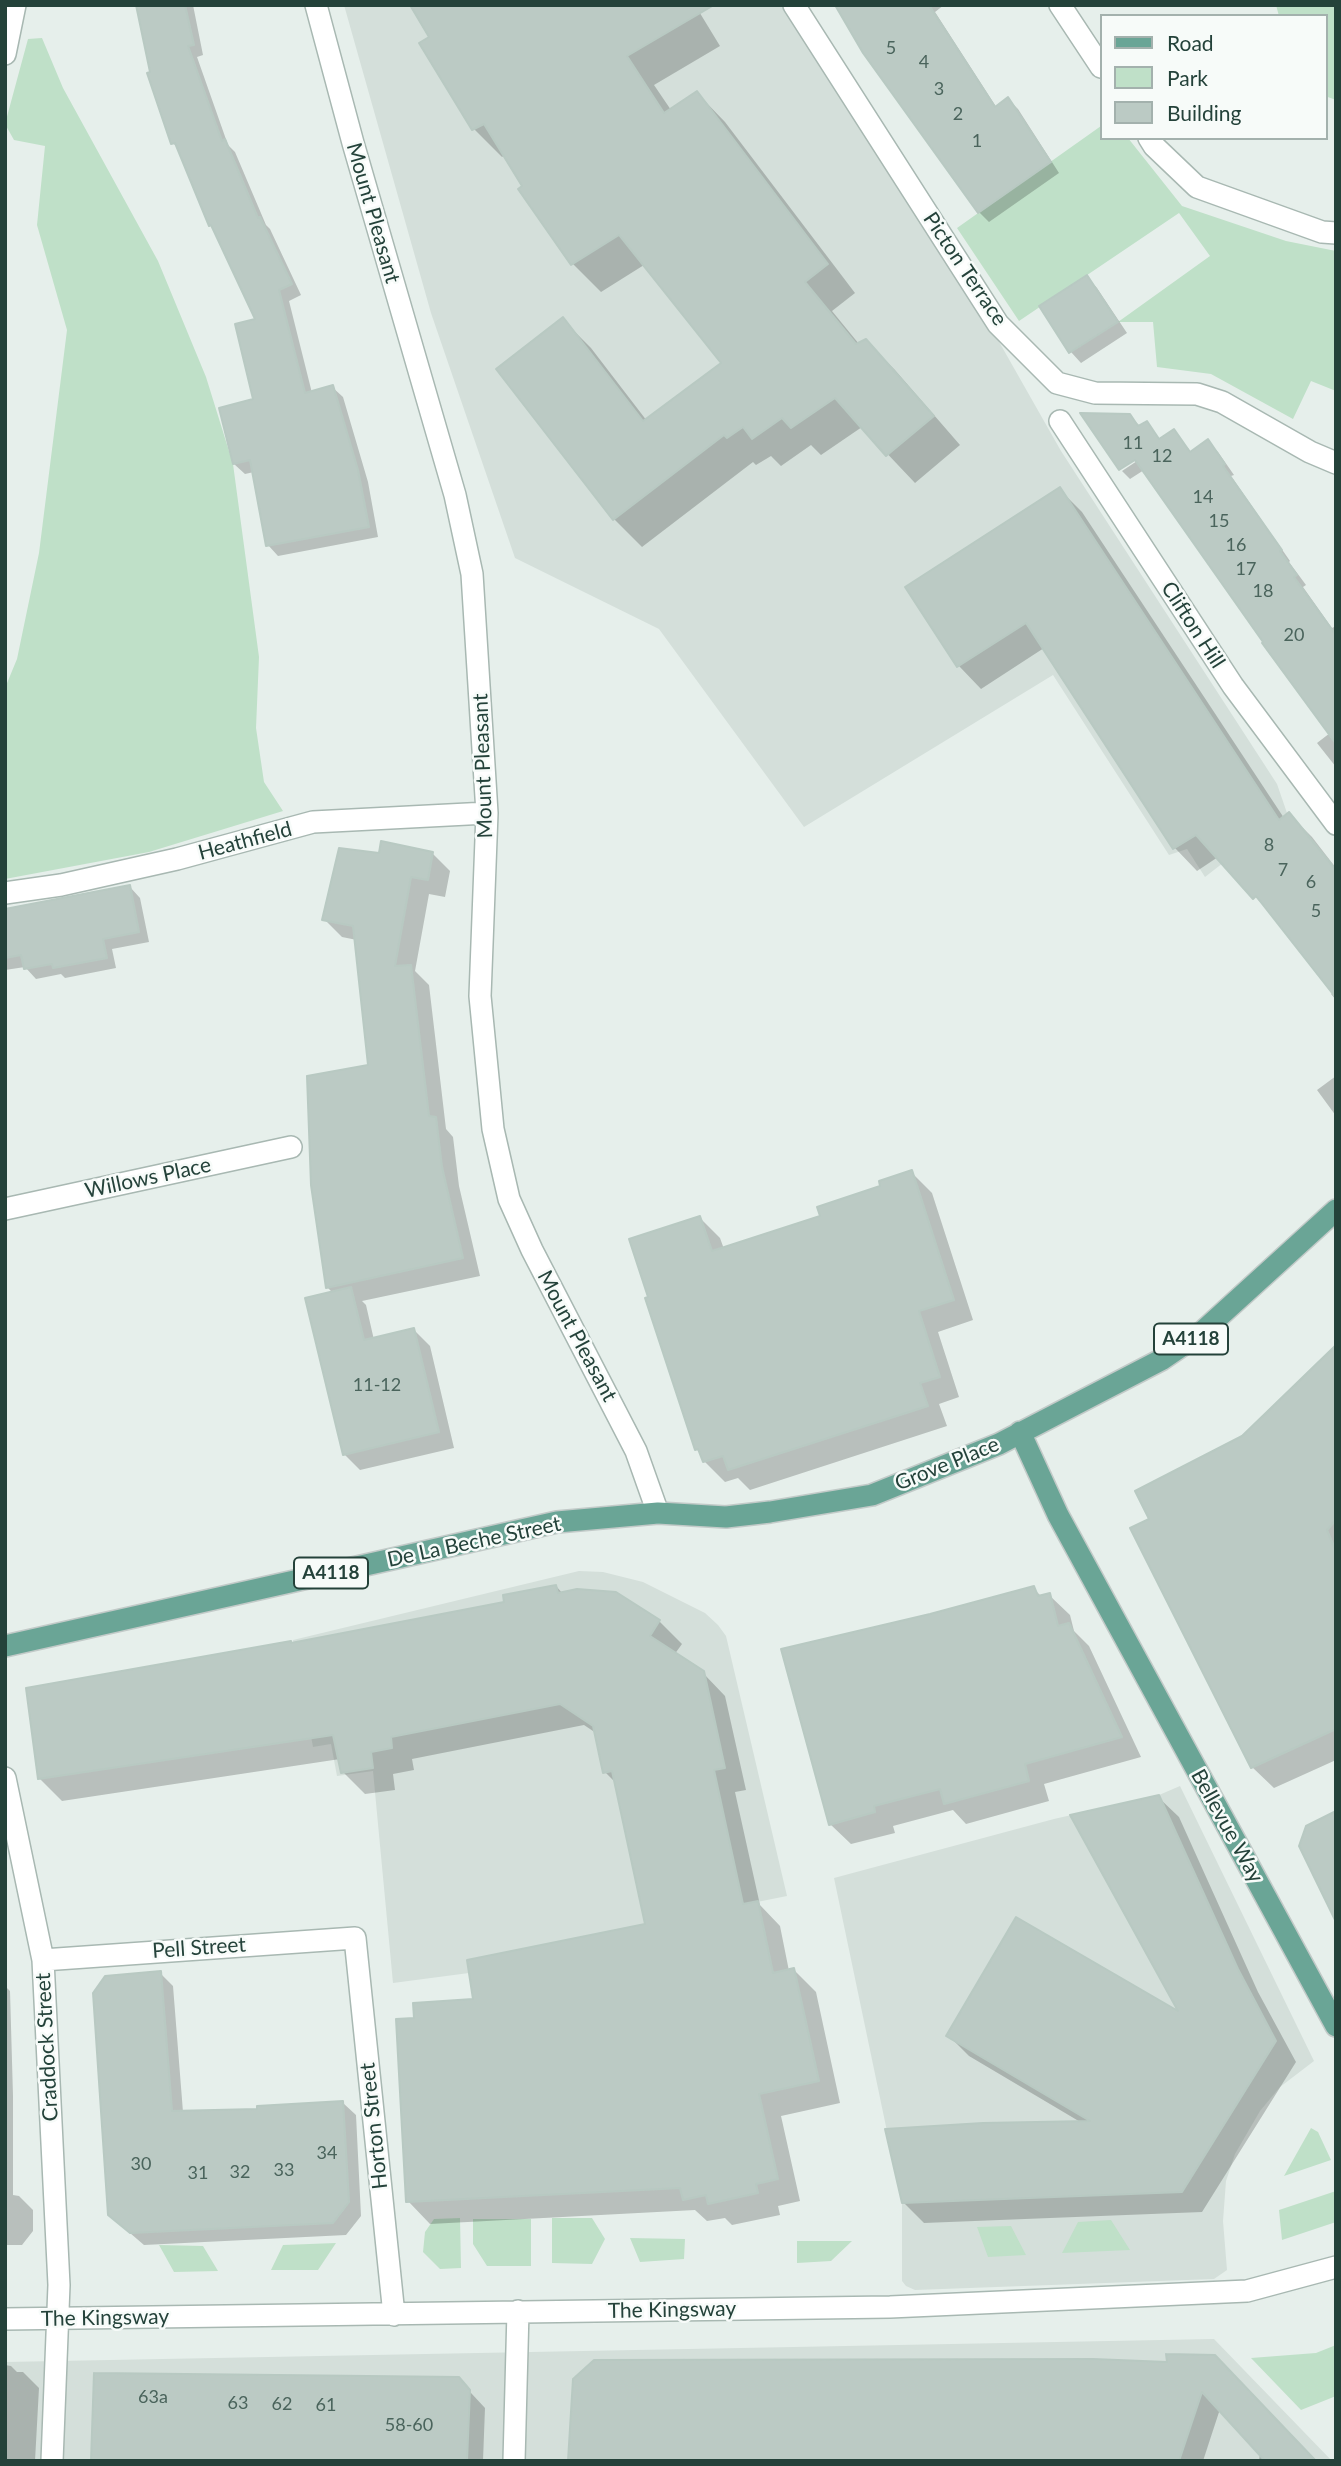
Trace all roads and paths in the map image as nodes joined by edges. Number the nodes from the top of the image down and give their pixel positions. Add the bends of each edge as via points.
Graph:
1 (15, 5) edge
2 (316, 5) edge
3 (794, 5) edge
4 (1060, 5) edge
5 (5, 54) edge
6 (1100, 65) edge
7 (1150, 140) edge
8 (1336, 233) edge
9 (1060, 421) dead end
10 (1336, 463) edge
11 (487, 813) junction
12 (1336, 824) edge
13 (5, 893) edge
14 (291, 1147) dead end
15 (5, 1209) edge
16 (1336, 1210) edge
17 (1020, 1432) junction
18 (658, 1513) junction
19 (1118, 1626) joint
20 (5, 1646) edge
21 (5, 1777) edge
22 (355, 1938) joint
23 (43, 1960) junction
24 (1336, 2026) edge
25 (1336, 2267) edge
26 (518, 2311) junction
27 (394, 2315) junction
28 (5, 2319) edge
29 (57, 2320) junction
30 (52, 2461) edge
31 (514, 2461) edge

1 - 5 street
2 - 11 street, Mount Pleasant via 461,521 472,574
3 - 10 street, Picton Terrace via 998,324 1057,383 1095,393 1197,394 1222,402
4 - 6 street
7 - 8 street via 1197,187
9 - 12 street, Clifton Hill via 1233,686
11 - 13 street, Heathfield via 313,822 177,859
11 - 18 street, Mount Pleasant via 480,996 493,1129 509,1199 636,1451
14 - 15 street, Willows Place
16 - 17 main road, A4118 via 1202,1332 1161,1360
17 - 18 main road, Grove Place / A4118 via 872,1495 726,1517
17 - 19 main road, Grove Place via 1058,1515
18 - 20 main road, De La Beche Street / A4118 via 557,1522
19 - 24 main road, Bellevue Way
21 - 23 street, Craddock Street
22 - 23 street, Pell Street
22 - 27 street, Horton Street
23 - 29 street, Craddock Street
25 - 26 street, The Kingsway via 1247,2291 890,2307
26 - 27 street, The Kingsway
26 - 31 street
27 - 29 street, The Kingsway
28 - 29 street, The Kingsway
29 - 30 street, Craddock Street

